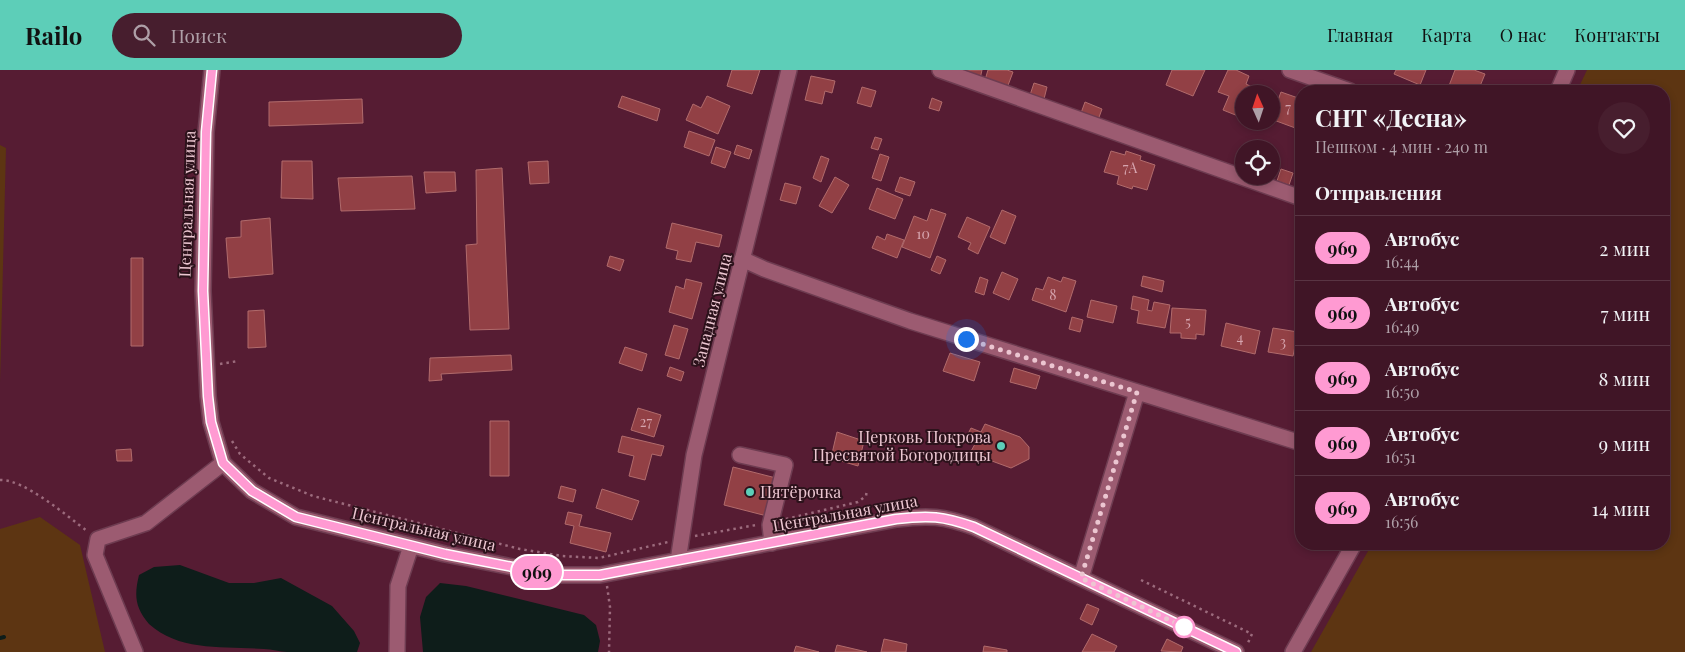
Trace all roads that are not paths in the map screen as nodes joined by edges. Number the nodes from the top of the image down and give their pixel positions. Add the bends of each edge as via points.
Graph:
1 (212, 70) edge
2 (789, 70) edge
3 (940, 70) edge
4 (1290, 70) edge
5 (1567, 70) edge
6 (1333, 85) edge
7 (1561, 85) edge
8 (1295, 196) edge
9 (742, 258) junction
10 (1137, 392) junction
11 (1295, 442) edge
12 (740, 455) dead end
13 (223, 463) junction
14 (772, 543) junction
15 (411, 546) junction
16 (1351, 550) edge
17 (678, 561) junction
18 (1081, 578) junction
19 (1232, 651) edge
20 (135, 652) edge
21 (397, 652) edge
22 (1293, 652) edge

1 - 13 street, Центральная улица via 206,132 203,291 211,422
2 - 9 street, Западная улица
3 - 8 street
4 - 6 street
5 - 7 street
9 - 10 street via 764,269 910,321
9 - 17 street, Западная улица via 694,455
10 - 11 street
10 - 18 street
12 - 14 street via 786,465 771,523
13 - 15 street, Центральная улица via 252,491 296,517
13 - 20 street via 146,523 98,539 95,555
14 - 17 street, Центральная улица
14 - 18 street, Центральная улица via 896,519 948,517
15 - 17 street, Центральная улица via 554,575 600,575
15 - 21 street via 398,586
16 - 22 street
18 - 19 street, Центральная улица

